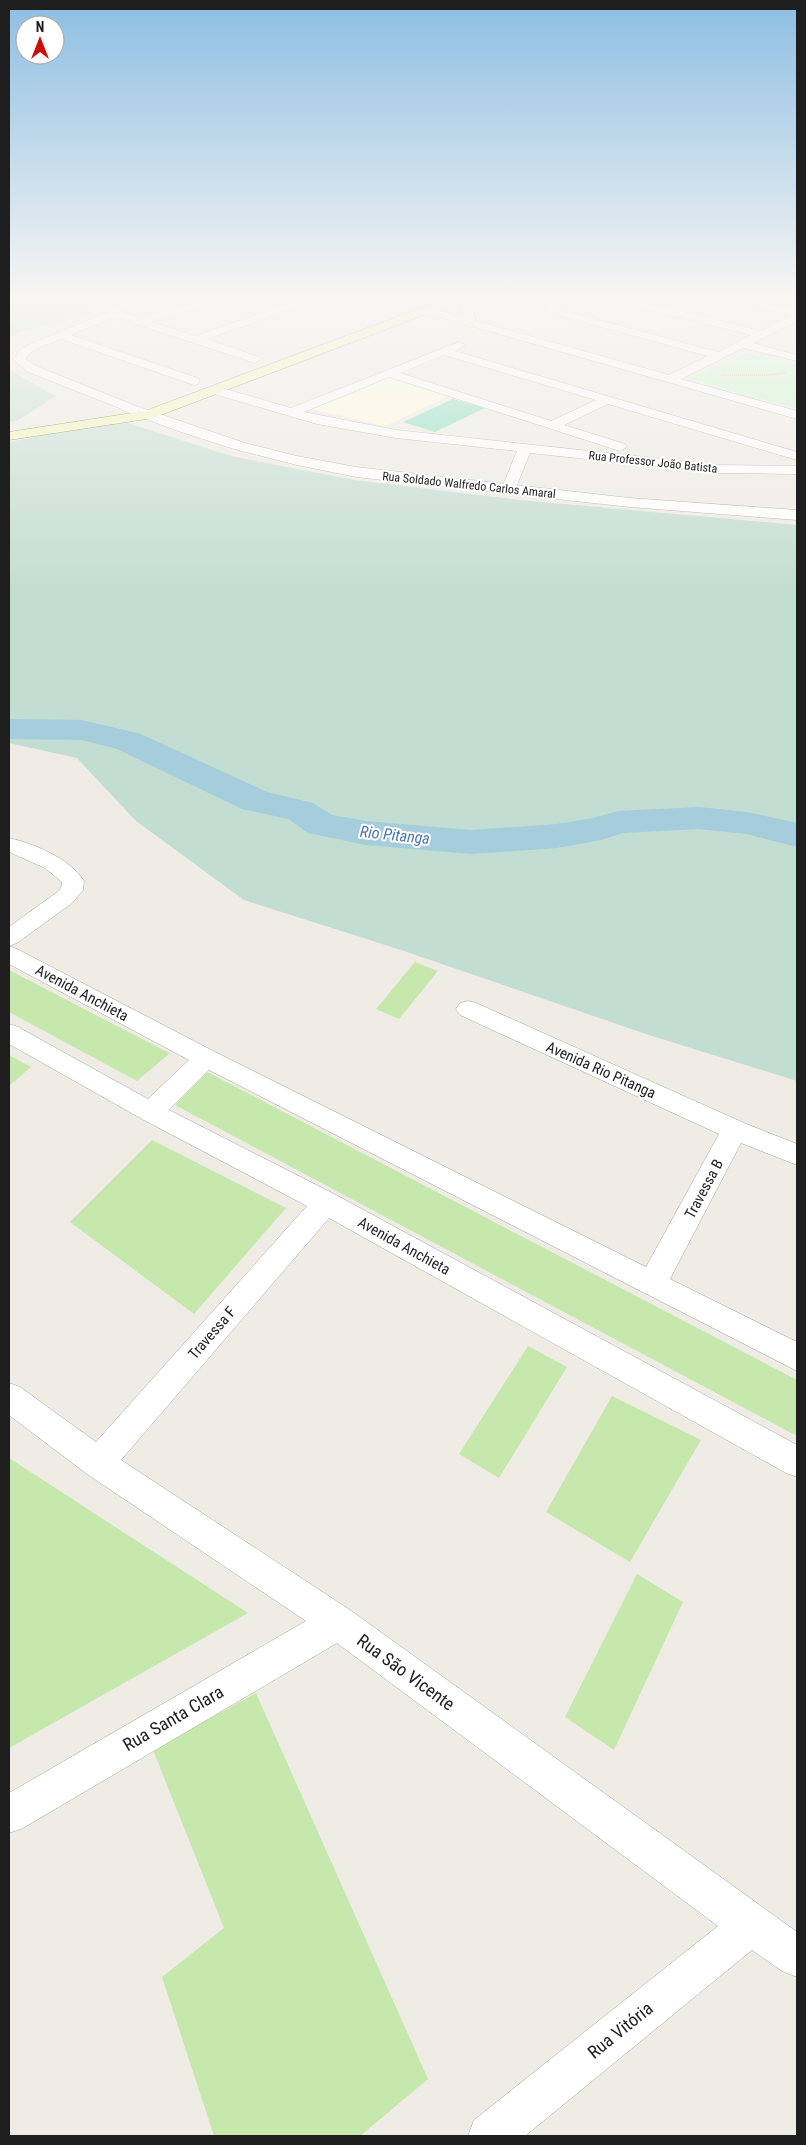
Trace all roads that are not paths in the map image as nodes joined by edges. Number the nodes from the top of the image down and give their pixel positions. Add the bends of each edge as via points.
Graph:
1 (100, 396) edge
2 (191, 396) edge
3 (235, 396) edge
4 (331, 396) edge
5 (458, 396) edge
6 (594, 396) edge
7 (707, 396) edge
8 (725, 396) edge
9 (607, 400) junction
10 (697, 401) dead end
11 (127, 407) junction
12 (145, 408) junction
13 (681, 409) dead end
14 (290, 413) junction
15 (797, 415) edge
16 (665, 417) junction
17 (66, 426) junction
18 (551, 426) junction
19 (9, 436) edge
20 (525, 448) junction
21 (797, 456) edge
22 (673, 464) junction
23 (797, 470) edge
24 (508, 490) junction
25 (797, 515) edge
26 (9, 844) edge
27 (9, 938) edge
28 (9, 954) edge
29 (468, 1009) dead end
30 (9, 1033) edge
31 (206, 1058) junction
32 (151, 1112) junction
33 (735, 1130) junction
34 (797, 1155) edge
35 (326, 1203) junction
36 (653, 1282) junction
37 (797, 1357) edge
38 (13, 1405) edge
39 (797, 1462) edge
40 (98, 1463) junction
41 (338, 1622) junction
42 (9, 1814) edge
43 (751, 1925) junction
44 (797, 1956) edge
45 (490, 2136) edge

1 - 11 street
2 - 12 main road
3 - 14 street, Rua Professor João Batista
4 - 14 street
5 - 18 street
6 - 9 street
7 - 10 street
8 - 15 street
9 - 16 street
9 - 18 street
11 - 12 street, Rua Soldado Walfredo Carlos Amaral
11 - 17 main road
12 - 17 main road
12 - 24 street, Rua Soldado Walfredo Carlos Amaral via 227,442 311,463
13 - 16 street
14 - 20 street, Rua Professor João Batista via 359,428
16 - 21 street
17 - 19 main road
18 - 22 street
20 - 22 street, Rua Professor João Batista
20 - 24 street
22 - 23 street, Rua Professor João Batista via 742,470
24 - 25 street, Rua Soldado Walfredo Carlos Amaral via 669,507
26 - 27 street via 59,868 73,881 72,890 64,898
28 - 31 street, Avenida Anchieta
29 - 33 street, Avenida Rio Pitanga
30 - 32 street, Avenida Anchieta
31 - 32 street
31 - 36 street, Avenida Anchieta
32 - 35 street, Avenida Anchieta
33 - 34 street
33 - 36 street, Travessa B
35 - 39 street, Avenida Anchieta
35 - 40 street, Travessa F
36 - 37 street, Avenida Anchieta
38 - 40 street, Rua São Vicente
40 - 41 street, Rua São Vicente
41 - 42 street, Rua Santa Clara
41 - 43 street, Rua São Vicente
43 - 44 street, Rua São Vicente
43 - 45 street, Rua Vitória

